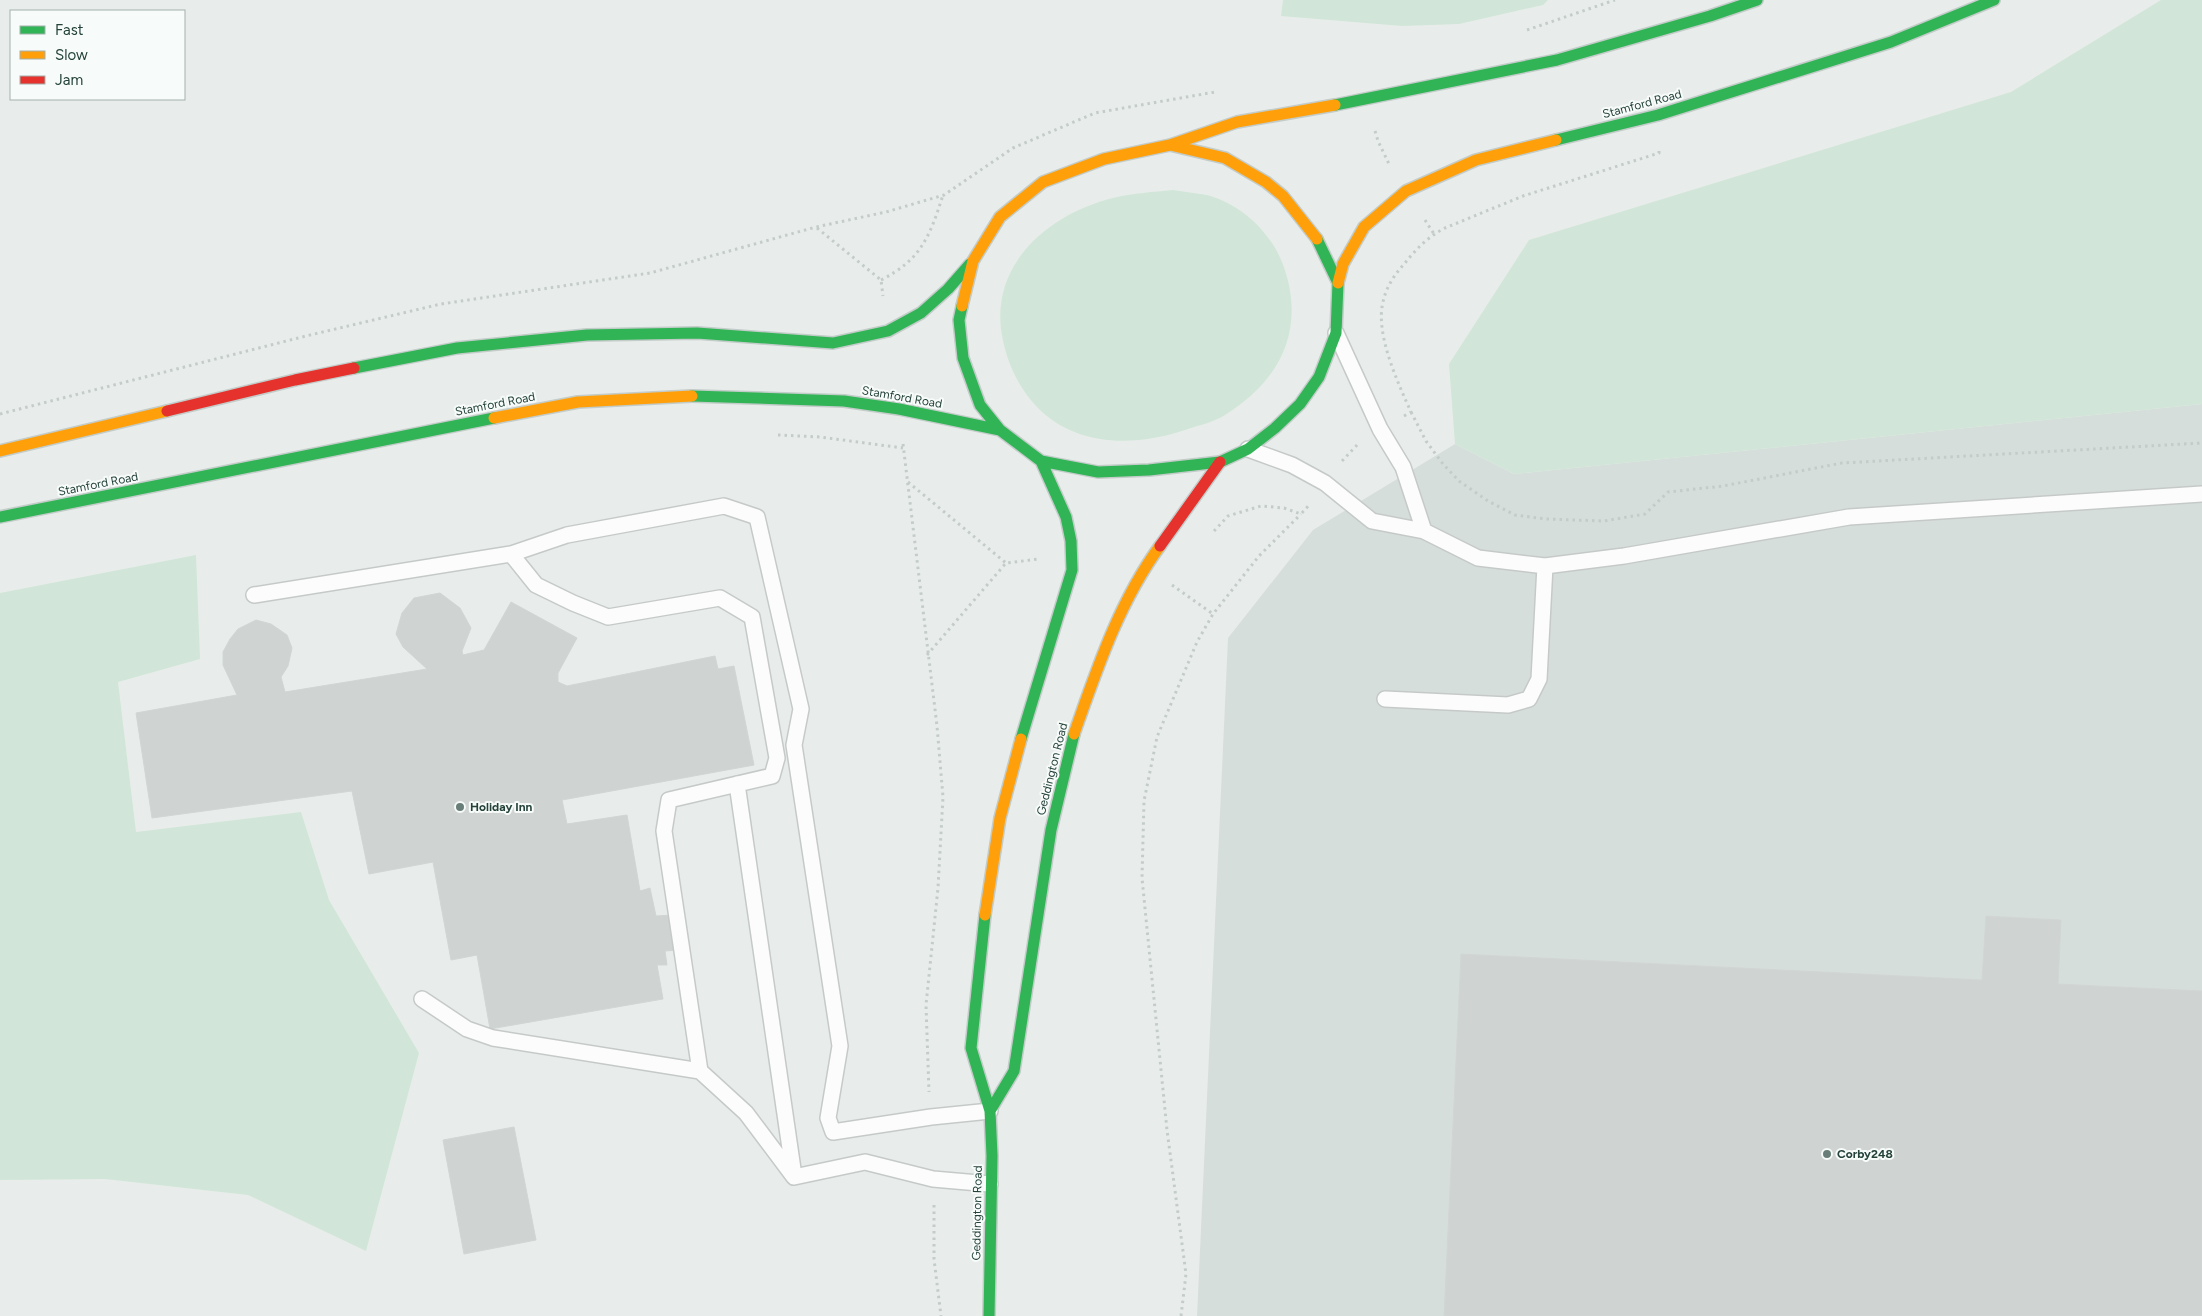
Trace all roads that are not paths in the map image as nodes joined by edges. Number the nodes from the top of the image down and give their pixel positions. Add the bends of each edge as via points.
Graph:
1 (1757, 0) edge
2 (1994, 0) edge
3 (1170, 145) junction
4 (973, 261) junction
5 (1338, 283) junction
6 (1336, 333) junction
7 (1000, 430) junction
8 (1248, 450) junction
9 (0, 451) edge
10 (1041, 461) junction
11 (1220, 462) junction
12 (2202, 494) edge
13 (0, 516) edge
14 (1424, 530) junction
15 (511, 554) junction
16 (1544, 566) junction
17 (254, 595) dead end
18 (1385, 699) dead end
19 (737, 784) junction
20 (422, 1000) dead end
21 (700, 1071) junction
22 (990, 1111) junction
23 (794, 1177) junction
24 (990, 1184) junction
25 (989, 1316) edge

1 - 3 main road via 1557,60 1236,122
2 - 5 main road, Stamford Road via 1891,42 1712,99 1476,160 1406,191 1364,227 1343,264
3 - 4 main road via 1104,159 1043,182 1000,217
3 - 5 main road via 1225,158 1266,182 1283,196 1317,239
4 - 7 main road via 959,320 963,358 980,405
4 - 9 main road via 921,313 888,331 833,343 697,333 587,335 457,348 295,380
5 - 6 main road
6 - 8 main road via 1319,377 1300,404
6 - 14 lane via 1380,428 1403,468
7 - 10 main road
7 - 13 main road, Stamford Road via 844,401 700,396 578,402
8 - 11 main road
8 - 14 lane via 1292,465 1325,483 1372,521
10 - 11 main road via 1098,472
10 - 22 main road, Geddington Road via 1066,516 1072,570 1002,808 981,940 971,1048
11 - 22 main road, Geddington Road via 1144,568 1100,660 1072,740 1051,830 1014,1071
12 - 16 lane via 1849,517 1624,556
14 - 16 lane via 1478,558
15 - 17 lane
15 - 19 lane via 536,585 608,617 720,598 752,617 777,758 772,776
15 - 22 lane via 566,535 724,506 757,517 801,710 794,745 840,1046 828,1118 833,1132
16 - 18 lane via 1539,678 1529,699 1508,705
19 - 21 lane via 669,800 664,831
19 - 23 lane
20 - 21 lane via 467,1030 493,1038
21 - 23 lane via 746,1113
22 - 24 main road, Geddington Road
23 - 24 lane via 865,1162 933,1179
24 - 25 main road, Geddington Road

